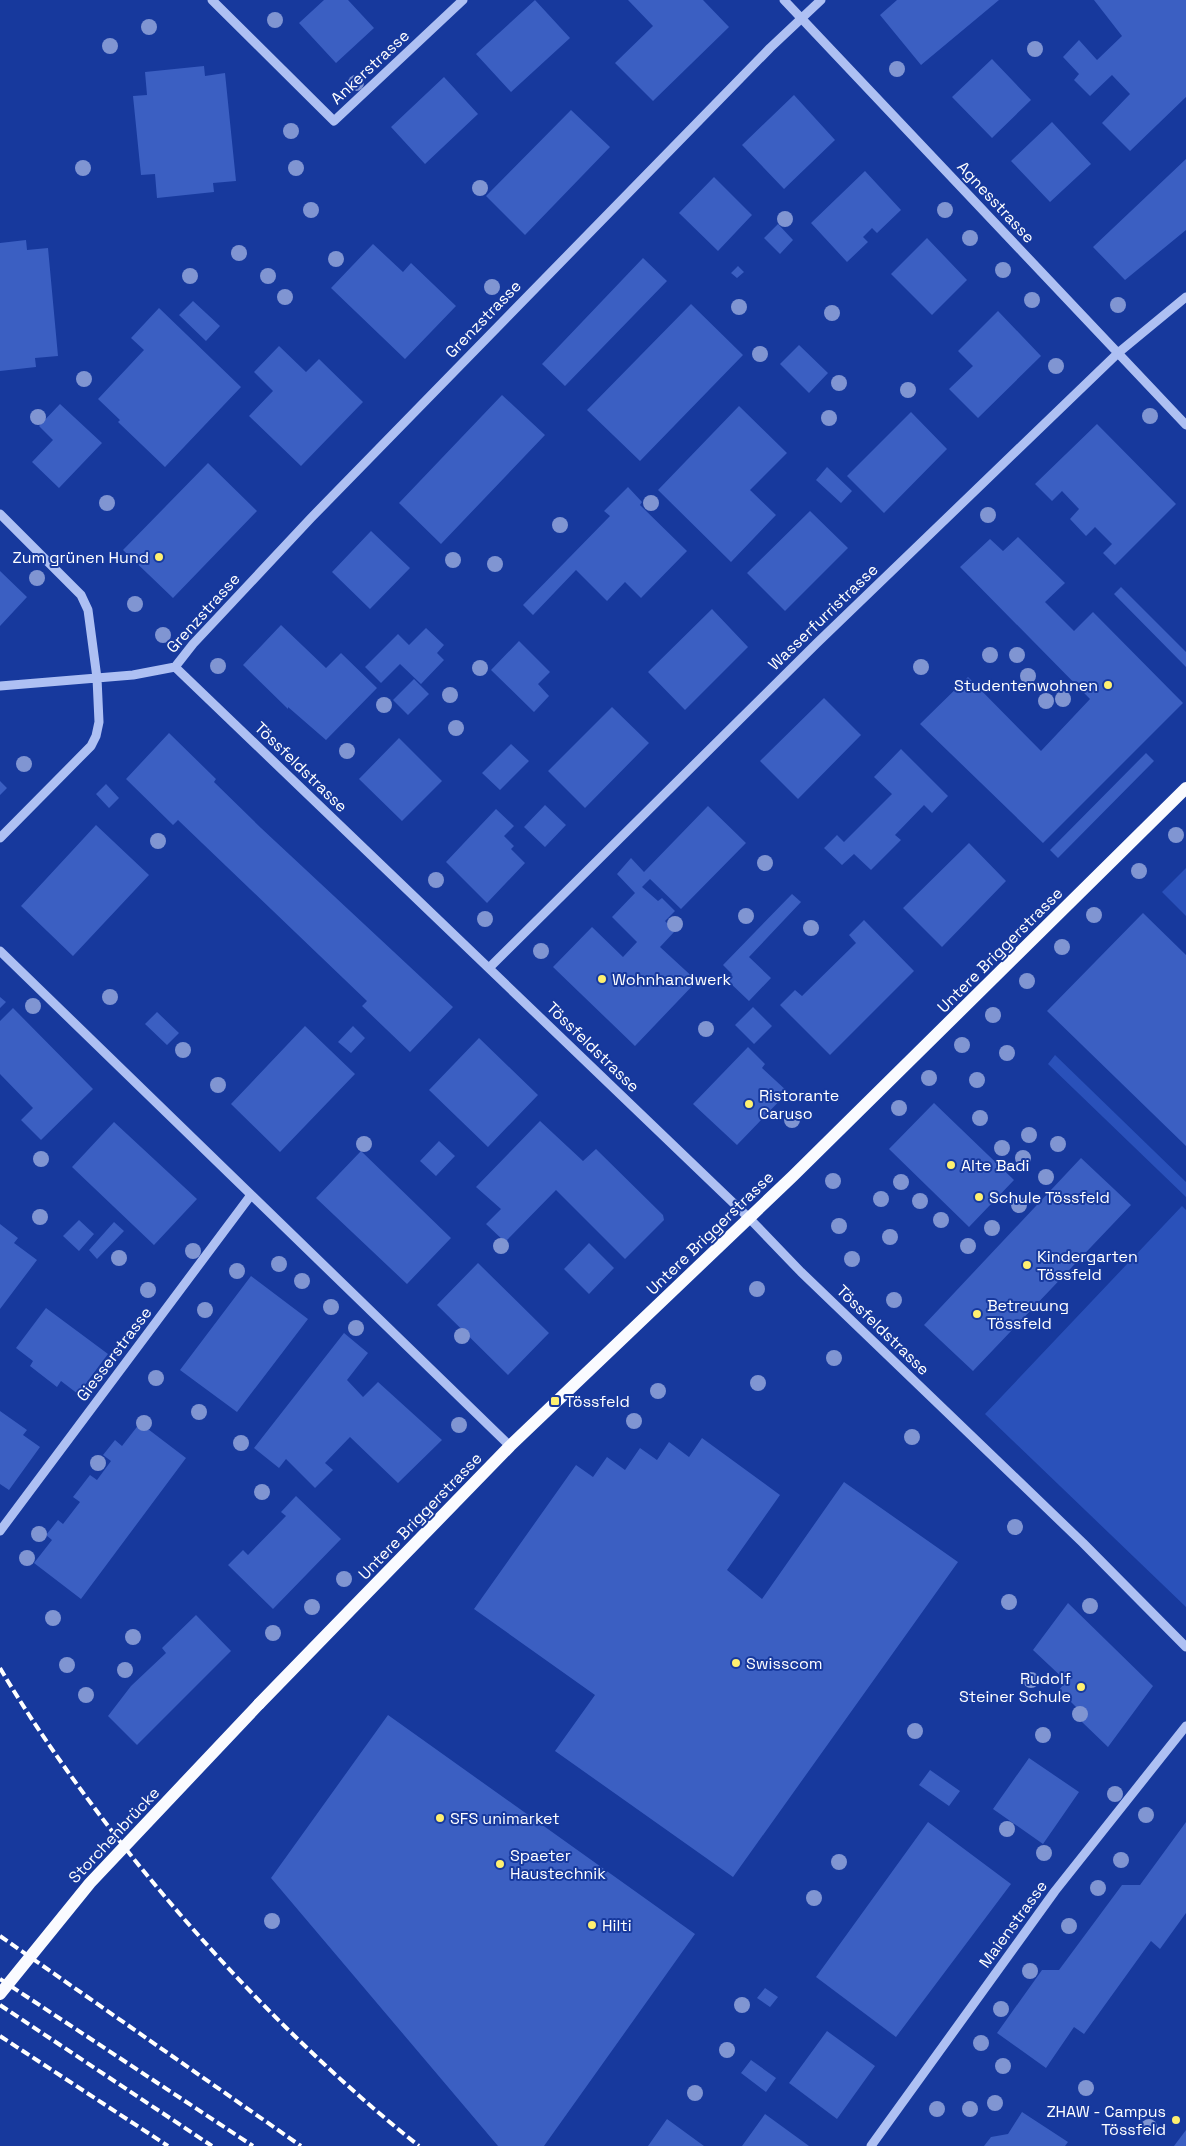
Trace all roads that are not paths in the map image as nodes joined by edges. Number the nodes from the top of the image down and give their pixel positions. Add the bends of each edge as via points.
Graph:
1 (212, 0) edge
2 (464, 0) edge
3 (784, 0) edge
4 (821, 0) edge
5 (802, 18) junction
6 (1186, 297) edge
7 (1118, 353) junction
8 (1186, 425) edge
9 (0, 514) edge
10 (175, 667) junction
11 (97, 678) junction
12 (0, 686) edge
13 (1186, 788) edge
14 (0, 838) edge
15 (0, 951) edge
16 (489, 968) junction
17 (251, 1195) junction
18 (749, 1218) junction
19 (510, 1446) junction
20 (0, 1532) edge
21 (1186, 1648) edge
22 (259, 1704) joint
23 (1186, 1726) edge
24 (0, 1994) edge
25 (871, 2146) edge

1 - 2 street, Ankerstrasse via 334,121
3 - 5 street, Agnesstrasse
4 - 5 street, Grenzstrasse
5 - 7 street, Agnesstrasse
5 - 10 street, Grenzstrasse via 331,497
6 - 7 street, Wasserfurristrasse
7 - 8 street, Agnesstrasse
7 - 16 street, Wasserfurristrasse via 817,643
9 - 11 street via 81,594 88,610
10 - 11 street
10 - 16 street, Tössfeldstrasse
11 - 12 street
11 - 14 street via 99,722 91,746
13 - 18 main road, Untere Briggerstrasse
15 - 17 street
16 - 18 street, Tössfeldstrasse
17 - 19 street
17 - 20 street, Giesserstrasse
18 - 19 main road, Untere Briggerstrasse
18 - 21 street, Tössfeldstrasse via 889,1358 1084,1543
19 - 22 main road, Untere Briggerstrasse
22 - 24 main road, Storchenbrücke, bridge via 90,1883
23 - 25 street, Maienstrasse via 1055,1891

